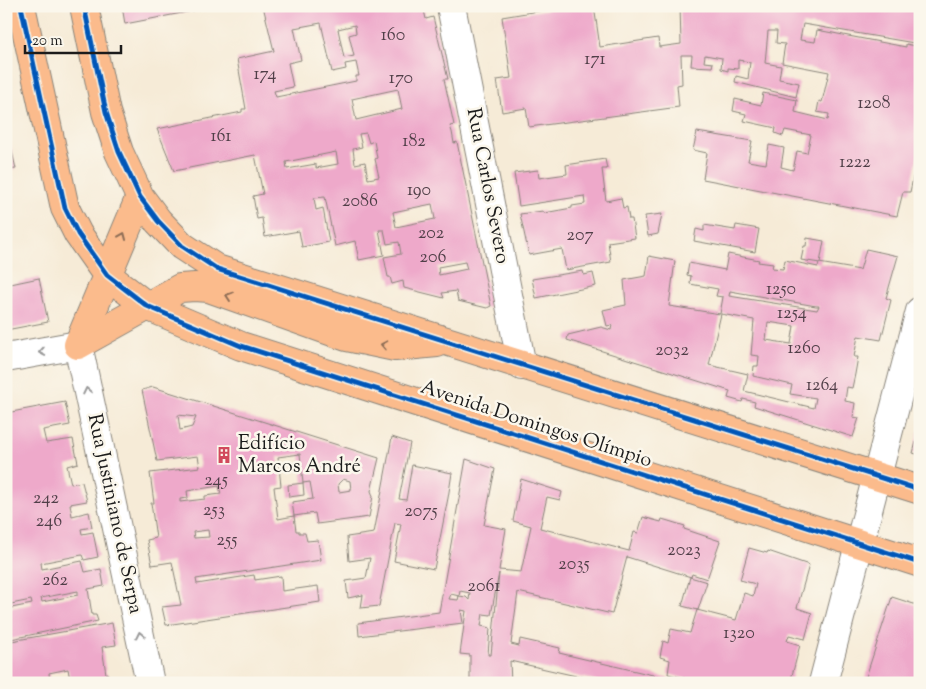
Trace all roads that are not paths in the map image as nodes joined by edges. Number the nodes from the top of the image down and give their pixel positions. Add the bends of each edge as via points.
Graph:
1 (21, 6) edge
2 (84, 6) edge
3 (451, 6) edge
4 (140, 197) junction
5 (107, 275) junction
6 (147, 306) junction
7 (920, 311) edge
8 (450, 342) junction
9 (78, 345) junction
10 (6, 358) edge
11 (522, 366) junction
12 (876, 475) junction
13 (920, 490) edge
14 (858, 543) junction
15 (920, 563) edge
16 (150, 683) edge
17 (823, 683) edge

1 - 5 main road via 65,208 78,234
2 - 4 main road via 106,112 119,152
3 - 11 street, Rua Carlos Severo
5 -> 4 main road
4 - 8 main road via 182,246 217,269
5 - 6 main road
5 - 9 main road
8 -> 6 main road via 395,347 347,337 209,288 180,288
6 - 9 main road
6 - 14 main road, Avenida Domingos Olímpio via 241,346
7 - 12 street
8 - 11 main road
9 -> 10 street
16 -> 9 street, Rua Justiniano de Serpa
11 - 12 main road
12 - 13 main road
12 - 14 street
14 - 15 main road, Avenida Domingos Olímpio
14 - 17 street

